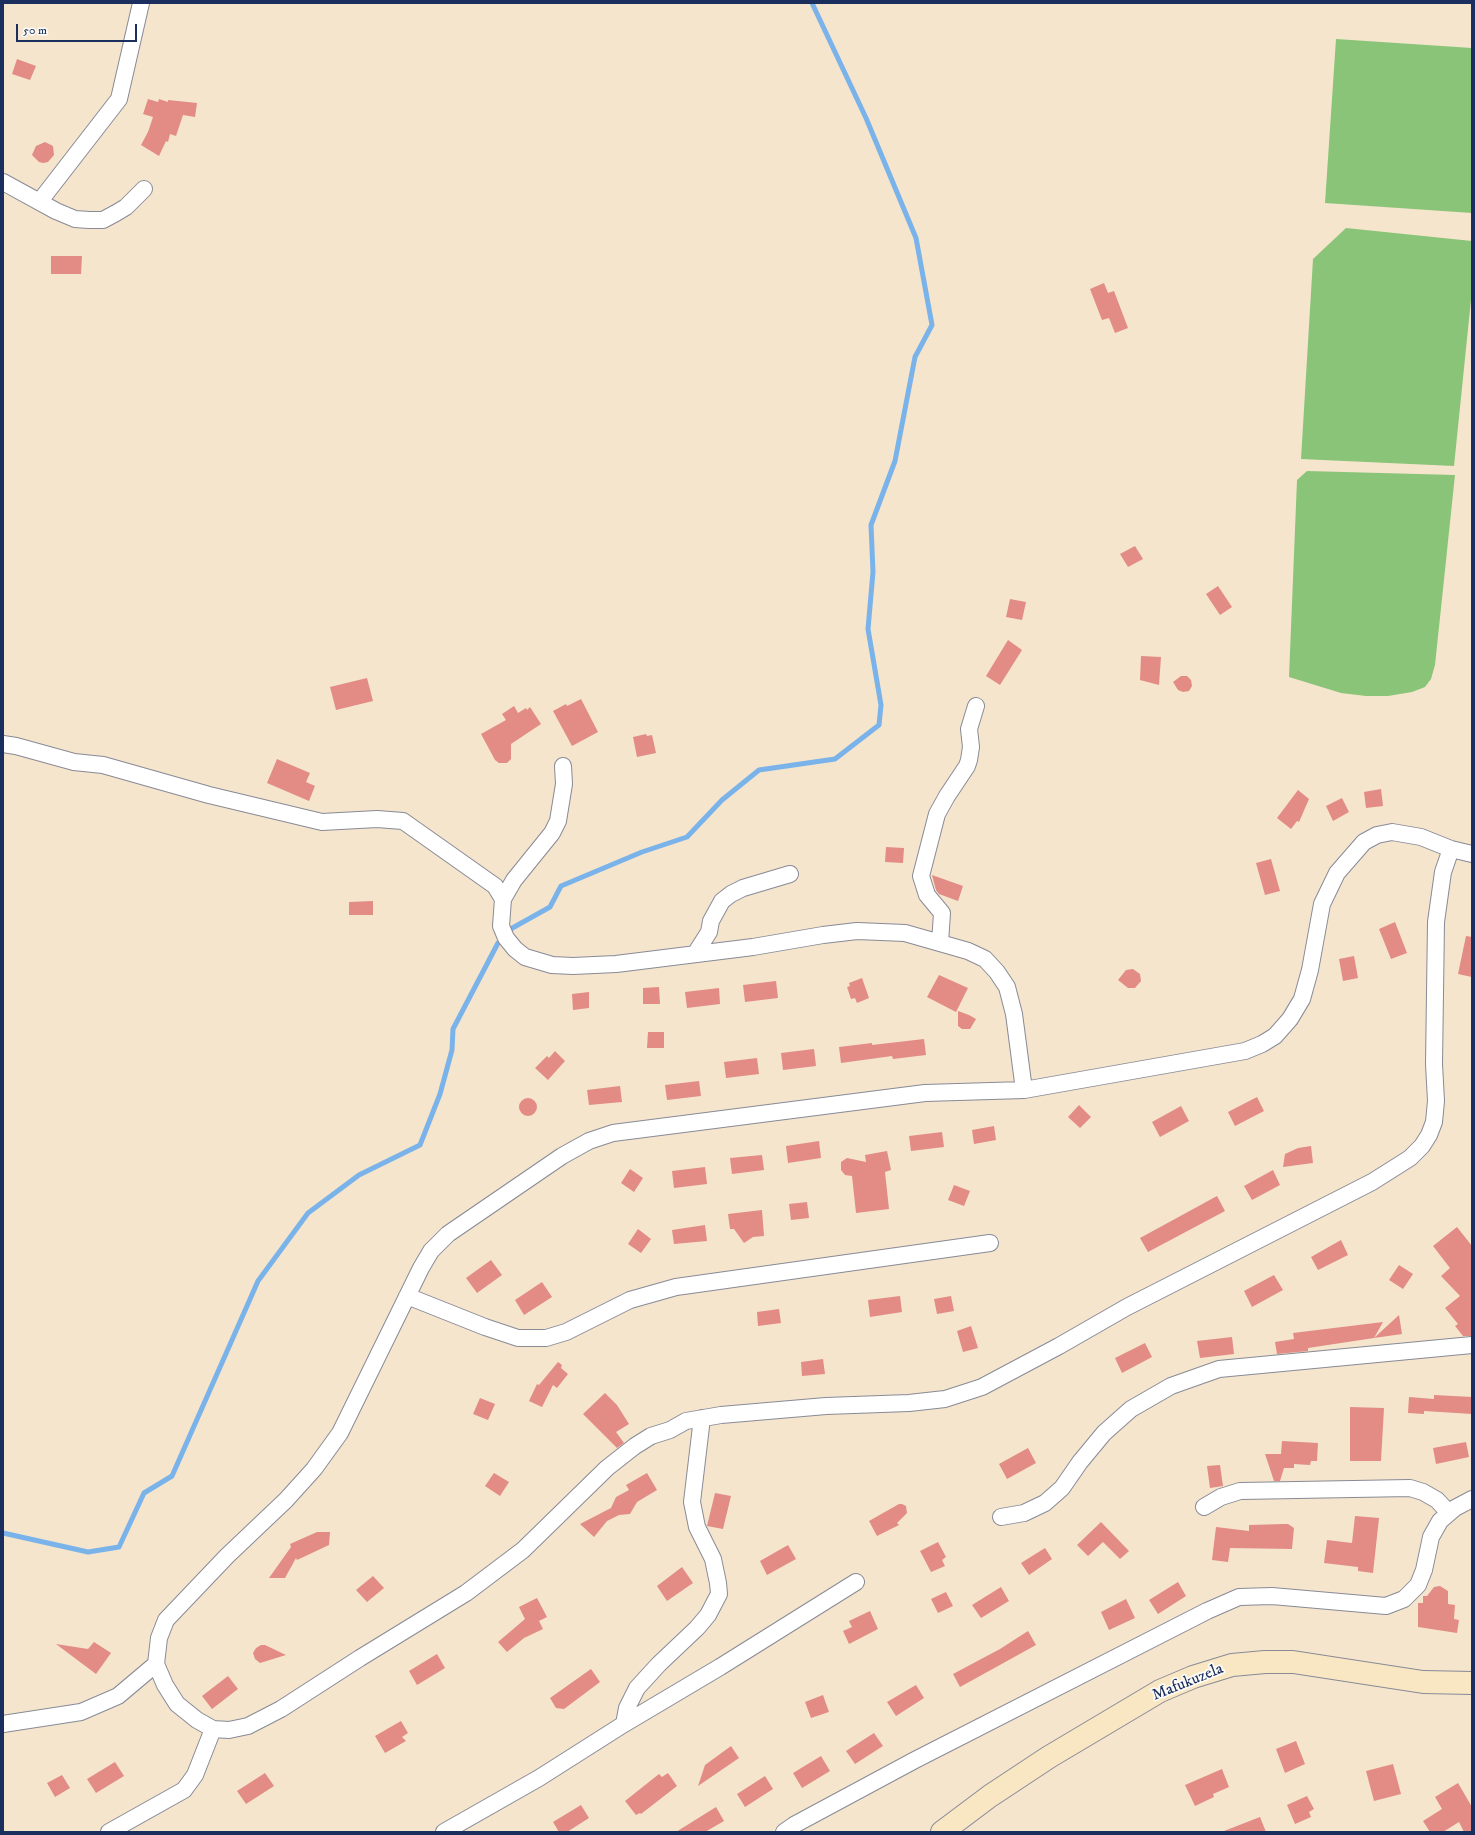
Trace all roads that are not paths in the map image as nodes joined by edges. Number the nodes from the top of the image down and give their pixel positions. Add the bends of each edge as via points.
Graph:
1 (141, 3) edge
2 (3, 182) edge
3 (144, 189) dead end
4 (40, 202) junction
5 (976, 706) dead end
6 (3, 744) edge
7 (563, 766) dead end
8 (1451, 849) junction
9 (1472, 854) edge
10 (790, 874) dead end
11 (503, 899) junction
12 (940, 943) junction
13 (696, 954) junction
14 (1024, 1090) junction
15 (990, 1243) dead end
16 (407, 1296) junction
17 (1472, 1345) edge
18 (702, 1418) junction
19 (1472, 1499) edge
20 (1204, 1507) dead end
21 (1449, 1513) junction
22 (1001, 1517) dead end
23 (856, 1582) dead end
24 (156, 1664) junction
25 (1472, 1683) edge
26 (3, 1724) edge
27 (624, 1724) junction
28 (213, 1729) junction
29 (109, 1832) edge
30 (444, 1832) edge
31 (784, 1832) edge
32 (942, 1832) edge

1 - 4 street via 120,99
2 - 4 street
3 - 4 street via 126,208 102,220 75,219
5 - 12 street via 970,729 969,760 937,814 921,876 927,895 942,913
6 - 11 street via 74,762 103,765 208,795 322,822 377,819 403,821 495,886
7 - 11 street via 564,784 558,821 552,833 514,880
8 - 9 street
8 - 14 street via 1421,837 1392,832 1377,835 1364,842 1337,873 1322,904 1302,999 1290,1019 1275,1036 1262,1044 1222,1056 1157,1065
8 - 18 street via 1443,872 1436,922 1434,1122 1422,1146 1410,1158 1372,1182 1127,1307 982,1387 945,1399 909,1403 740,1412
10 - 13 street via 743,888 722,901
11 - 13 street via 501,926 506,938 525,957 545,964 616,964
12 - 13 street via 905,933 857,932
12 - 14 street via 985,959 998,972 1006,987 1014,1014
14 - 16 street via 924,1093 613,1133 595,1139 562,1156 448,1234 431,1251
15 - 16 street via 676,1287 630,1300 566,1332 546,1338 518,1338
16 - 24 street via 340,1433 314,1469 286,1500 227,1556 166,1620 159,1638
17 - 22 street via 1219,1369 1172,1386 1131,1409 1104,1433 1062,1488 1045,1503 1024,1513
18 - 27 street via 692,1502 697,1527 713,1559 719,1594 708,1615 697,1628 637,1688 627,1708
18 - 28 street via 686,1421 635,1446 607,1468 523,1550 466,1593 275,1712 248,1726 229,1730
19 - 21 street
20 - 21 street via 1221,1497 1240,1492 1410,1488 1436,1500
21 - 31 street via 1440,1521 1431,1537 1418,1585 1404,1599 1386,1606 1272,1596 1239,1598 1207,1611 908,1763
23 - 27 street
24 - 26 street via 118,1696 81,1712
24 - 28 street via 177,1704
25 - 32 main road, Mafukuzela via 1423,1682 1293,1662 1232,1665 1160,1691 1049,1757
27 - 30 street via 539,1778
28 - 29 street via 195,1775 184,1790

